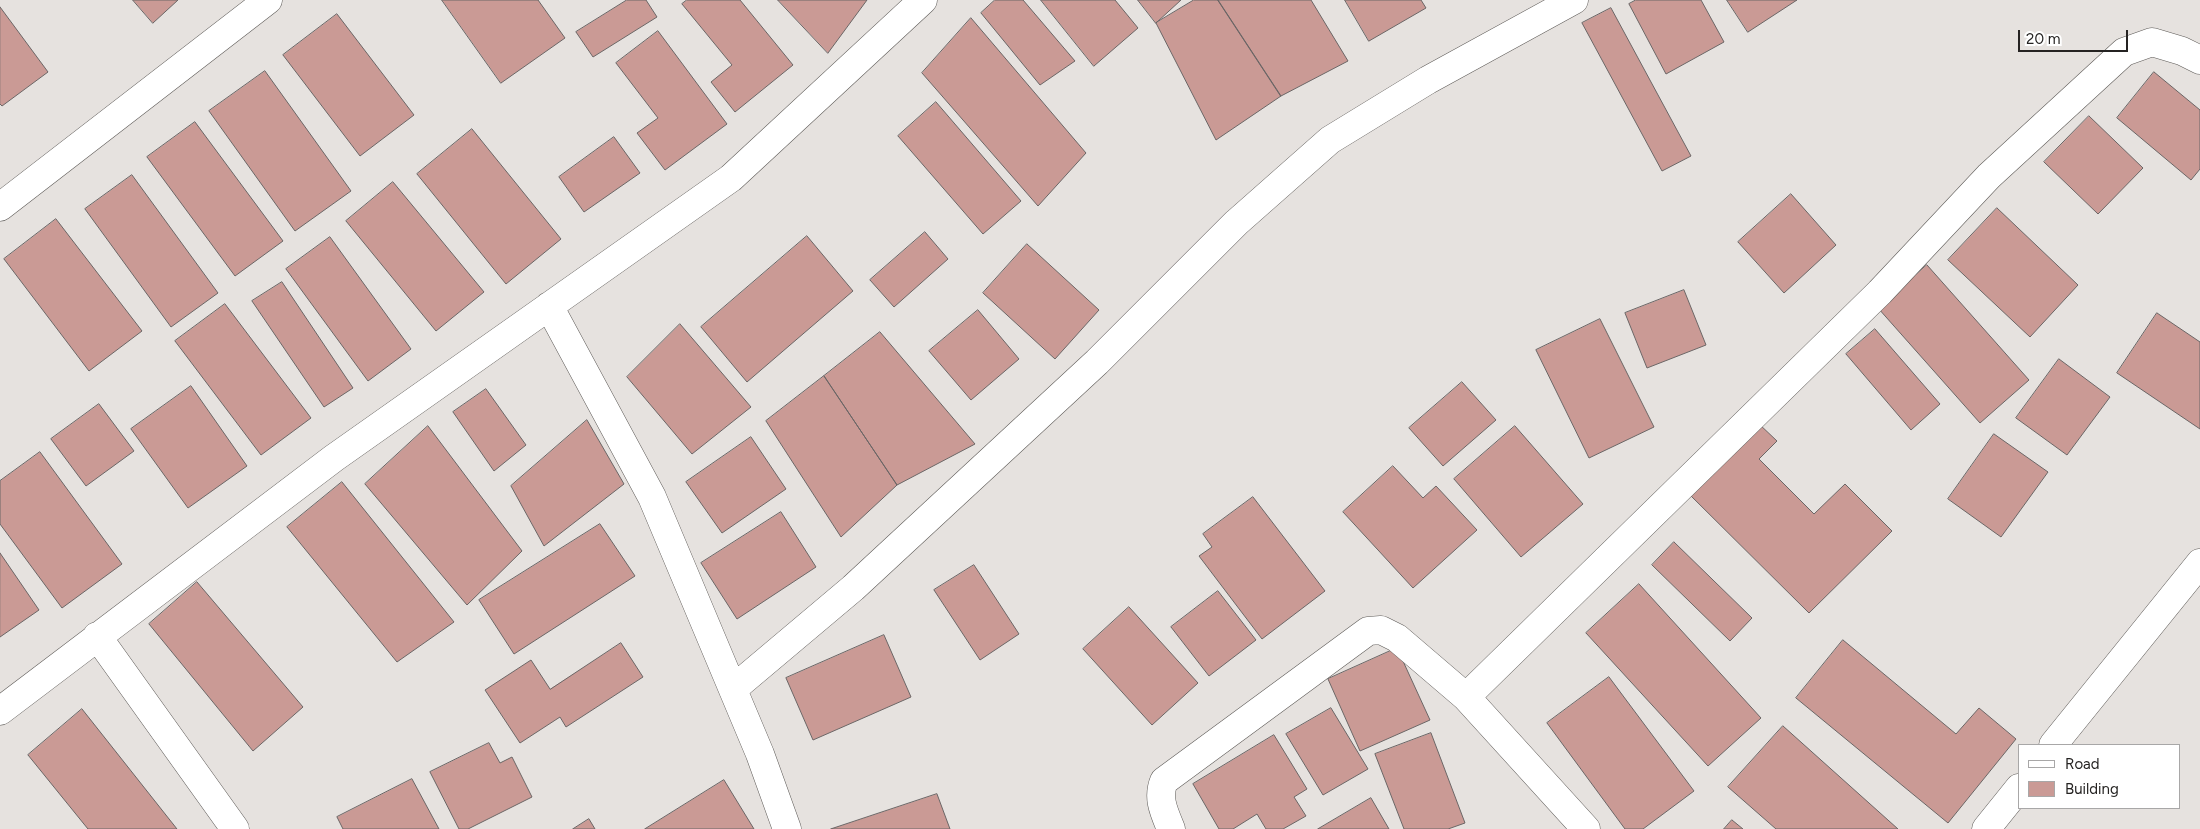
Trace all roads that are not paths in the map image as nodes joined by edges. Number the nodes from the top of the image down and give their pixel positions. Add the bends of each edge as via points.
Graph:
1 (268, 0) edge
2 (923, 0) edge
3 (1574, 0) edge
4 (2200, 60) edge
5 (0, 207) edge
6 (549, 306) junction
7 (2200, 563) edge
8 (96, 636) junction
9 (734, 689) junction
10 (1466, 697) junction
11 (0, 711) edge
12 (2054, 744) edge
13 (2018, 789) edge
14 (235, 829) edge
15 (788, 829) edge
16 (1171, 829) edge
17 (1586, 829) edge
18 (1986, 829) edge

1 - 5 street
2 - 6 street via 731,178
3 - 9 street via 1428,80 1330,140 1236,223 1097,362 853,588
4 - 10 street via 2152,42 2124,52 1989,176 1880,292
6 - 8 street via 334,458
6 - 9 street via 652,498
7 - 12 street
8 - 11 street
8 - 14 street
9 - 15 street
10 - 16 street via 1397,638 1380,630 1368,631 1164,781 1160,791 1162,806
10 - 17 street
13 - 18 street

